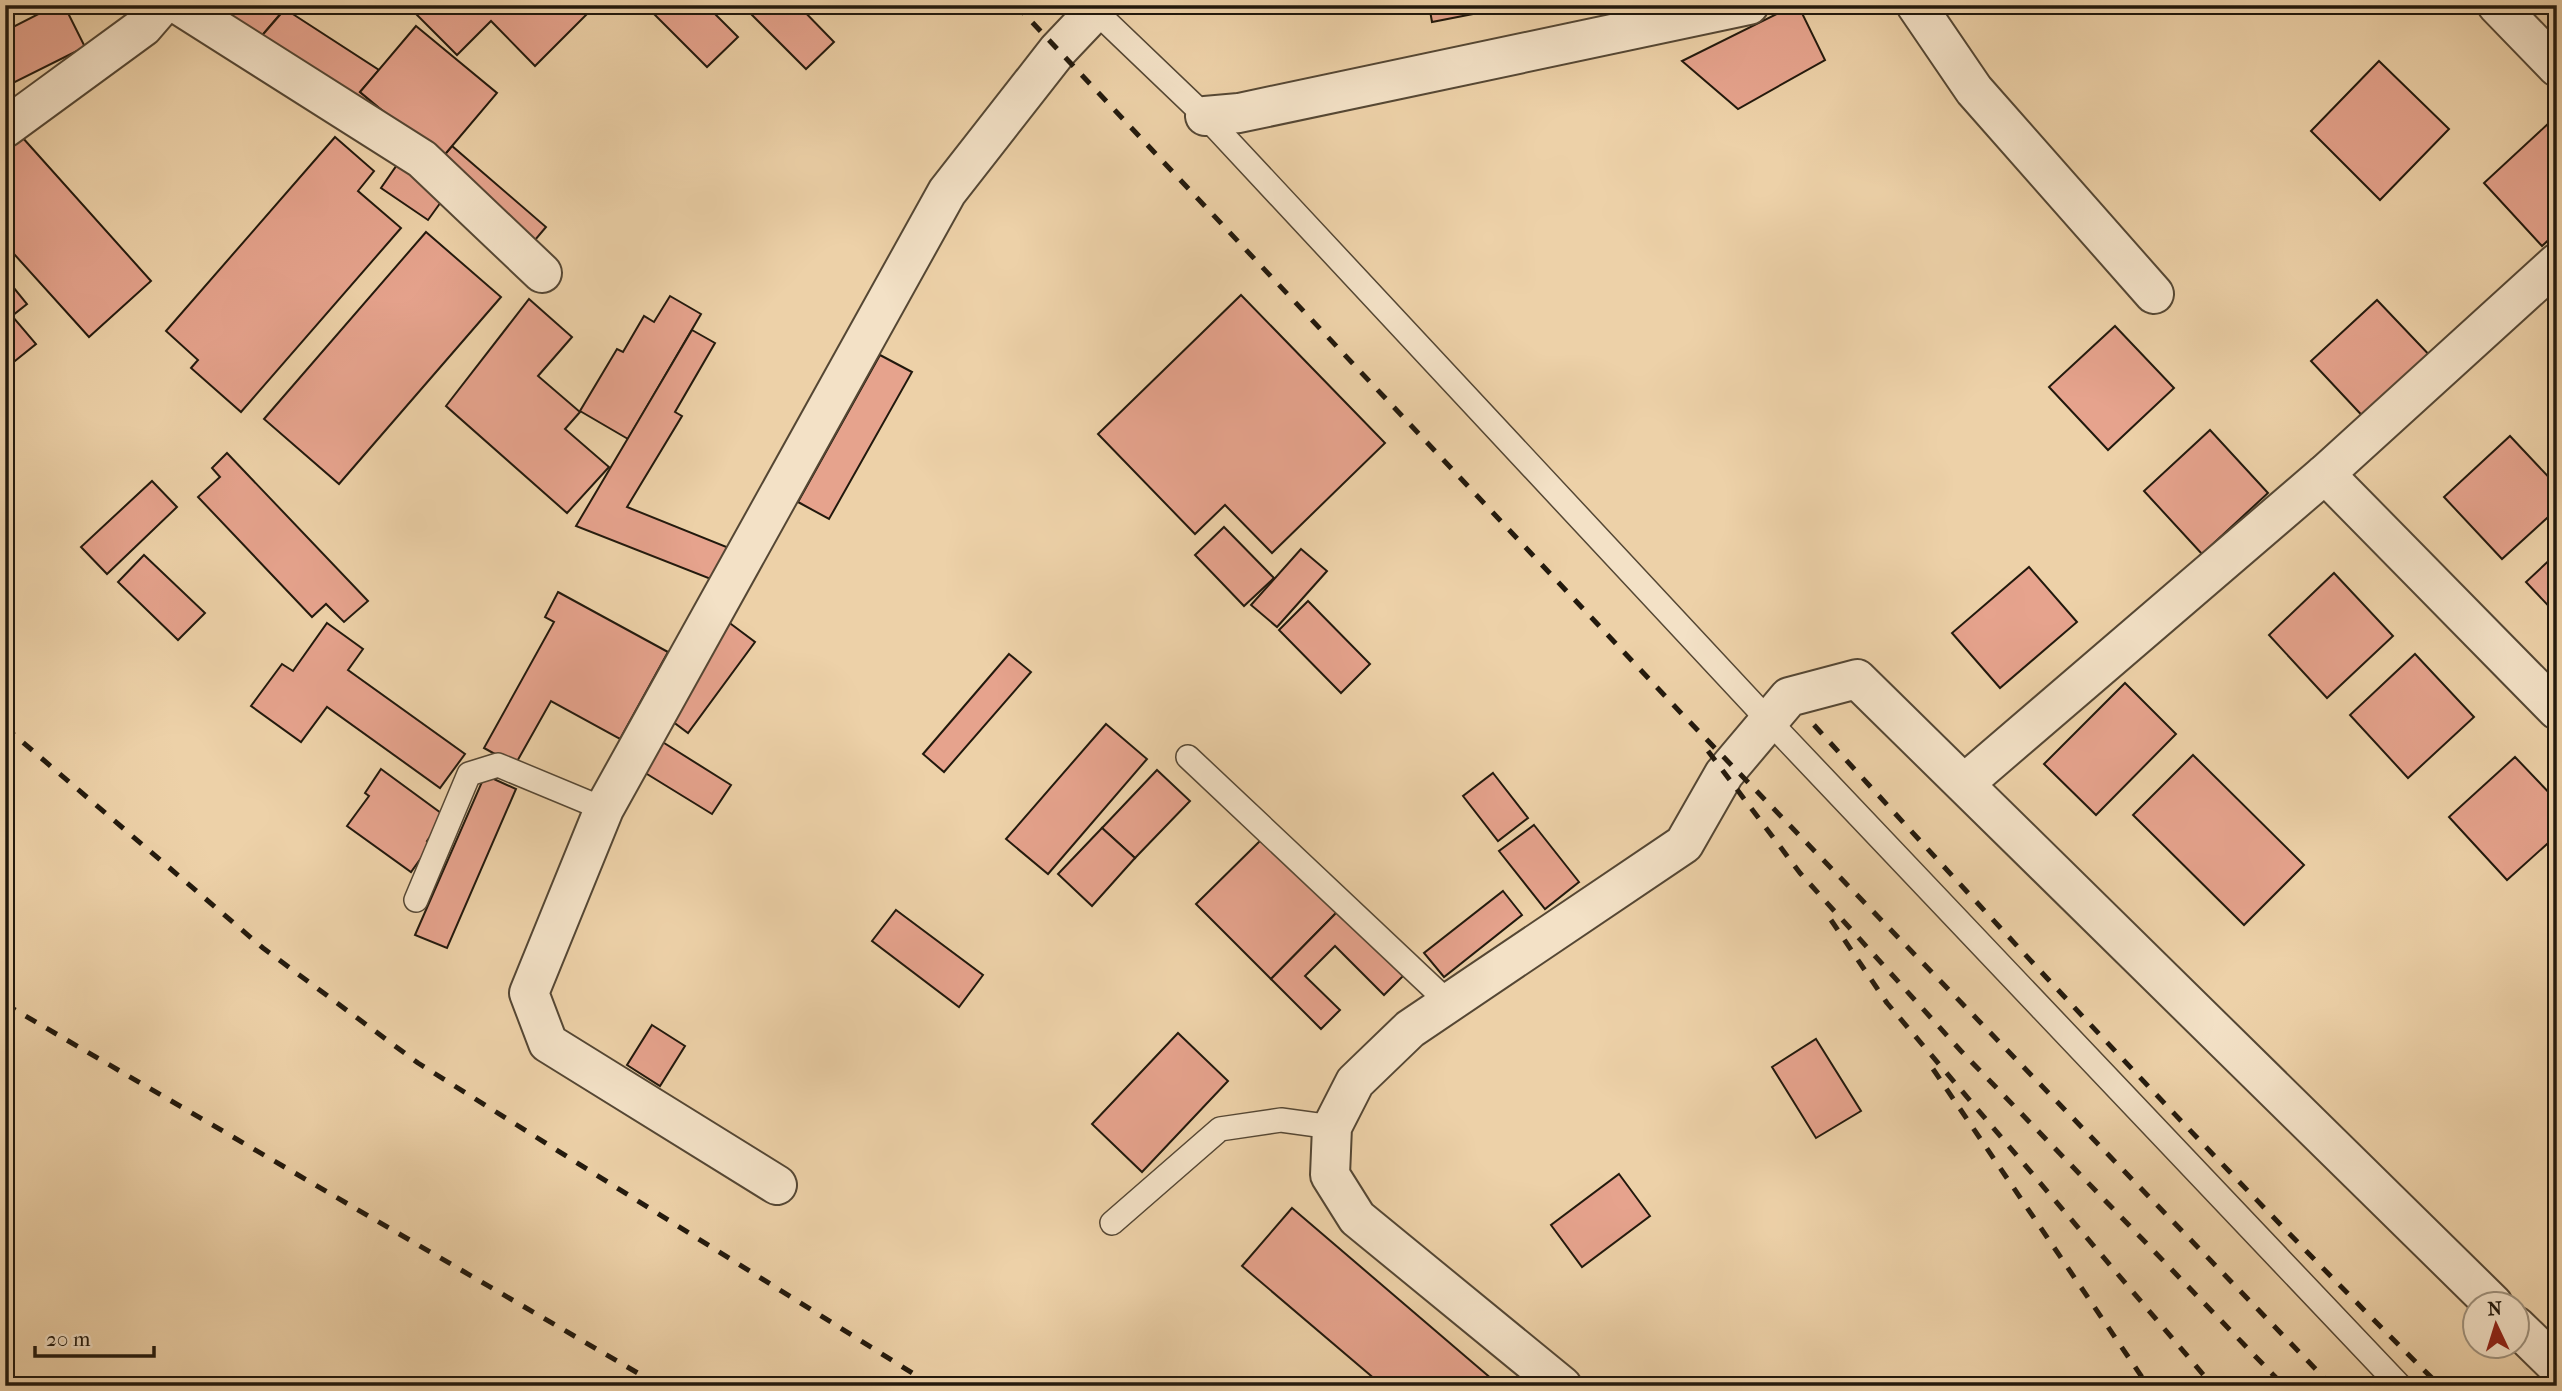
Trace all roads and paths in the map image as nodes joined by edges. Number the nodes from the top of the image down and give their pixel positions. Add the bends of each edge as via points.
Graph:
1 (162, 5) edge
2 (179, 5) edge
3 (1749, 5) edge
4 (1916, 5) edge
5 (2497, 5) edge
6 (1092, 8) edge
7 (2557, 67) edge
8 (1205, 116) junction
9 (5, 128) edge
10 (2557, 263) edge
11 (542, 273) dead end
12 (2154, 294) dead end
13 (2325, 474) junction
14 (2557, 710) edge
15 (1769, 721) junction
16 (1188, 757) dead end
17 (1965, 783) junction
18 (604, 809) junction
19 (416, 900) dead end
20 (1449, 1003) junction
21 (1332, 1127) junction
22 (777, 1185) dead end
23 (1111, 1223) dead end
24 (2479, 1290) edge
25 (2530, 1340) edge
26 (2557, 1366) edge
27 (1562, 1386) edge
28 (2400, 1386) edge

1 - 9 street via 143,27
2 - 11 street via 422,159
3 - 8 street via 1239,113
4 - 12 street via 1974,90
5 - 7 street
6 - 8 lane
6 - 18 street via 947,192
8 - 15 lane
10 - 13 street
13 - 14 street
13 - 17 street
15 - 17 street via 1789,697 1857,679
15 - 20 street via 1724,774 1684,844
15 - 28 lane
16 - 20 lane
17 - 24 street
18 - 19 lane via 498,765 469,775
18 - 22 street via 529,993 548,1043
20 - 21 street via 1410,1029 1355,1082
21 - 23 lane via 1281,1120 1220,1129
21 - 27 street via 1330,1175 1357,1218
25 - 26 street

